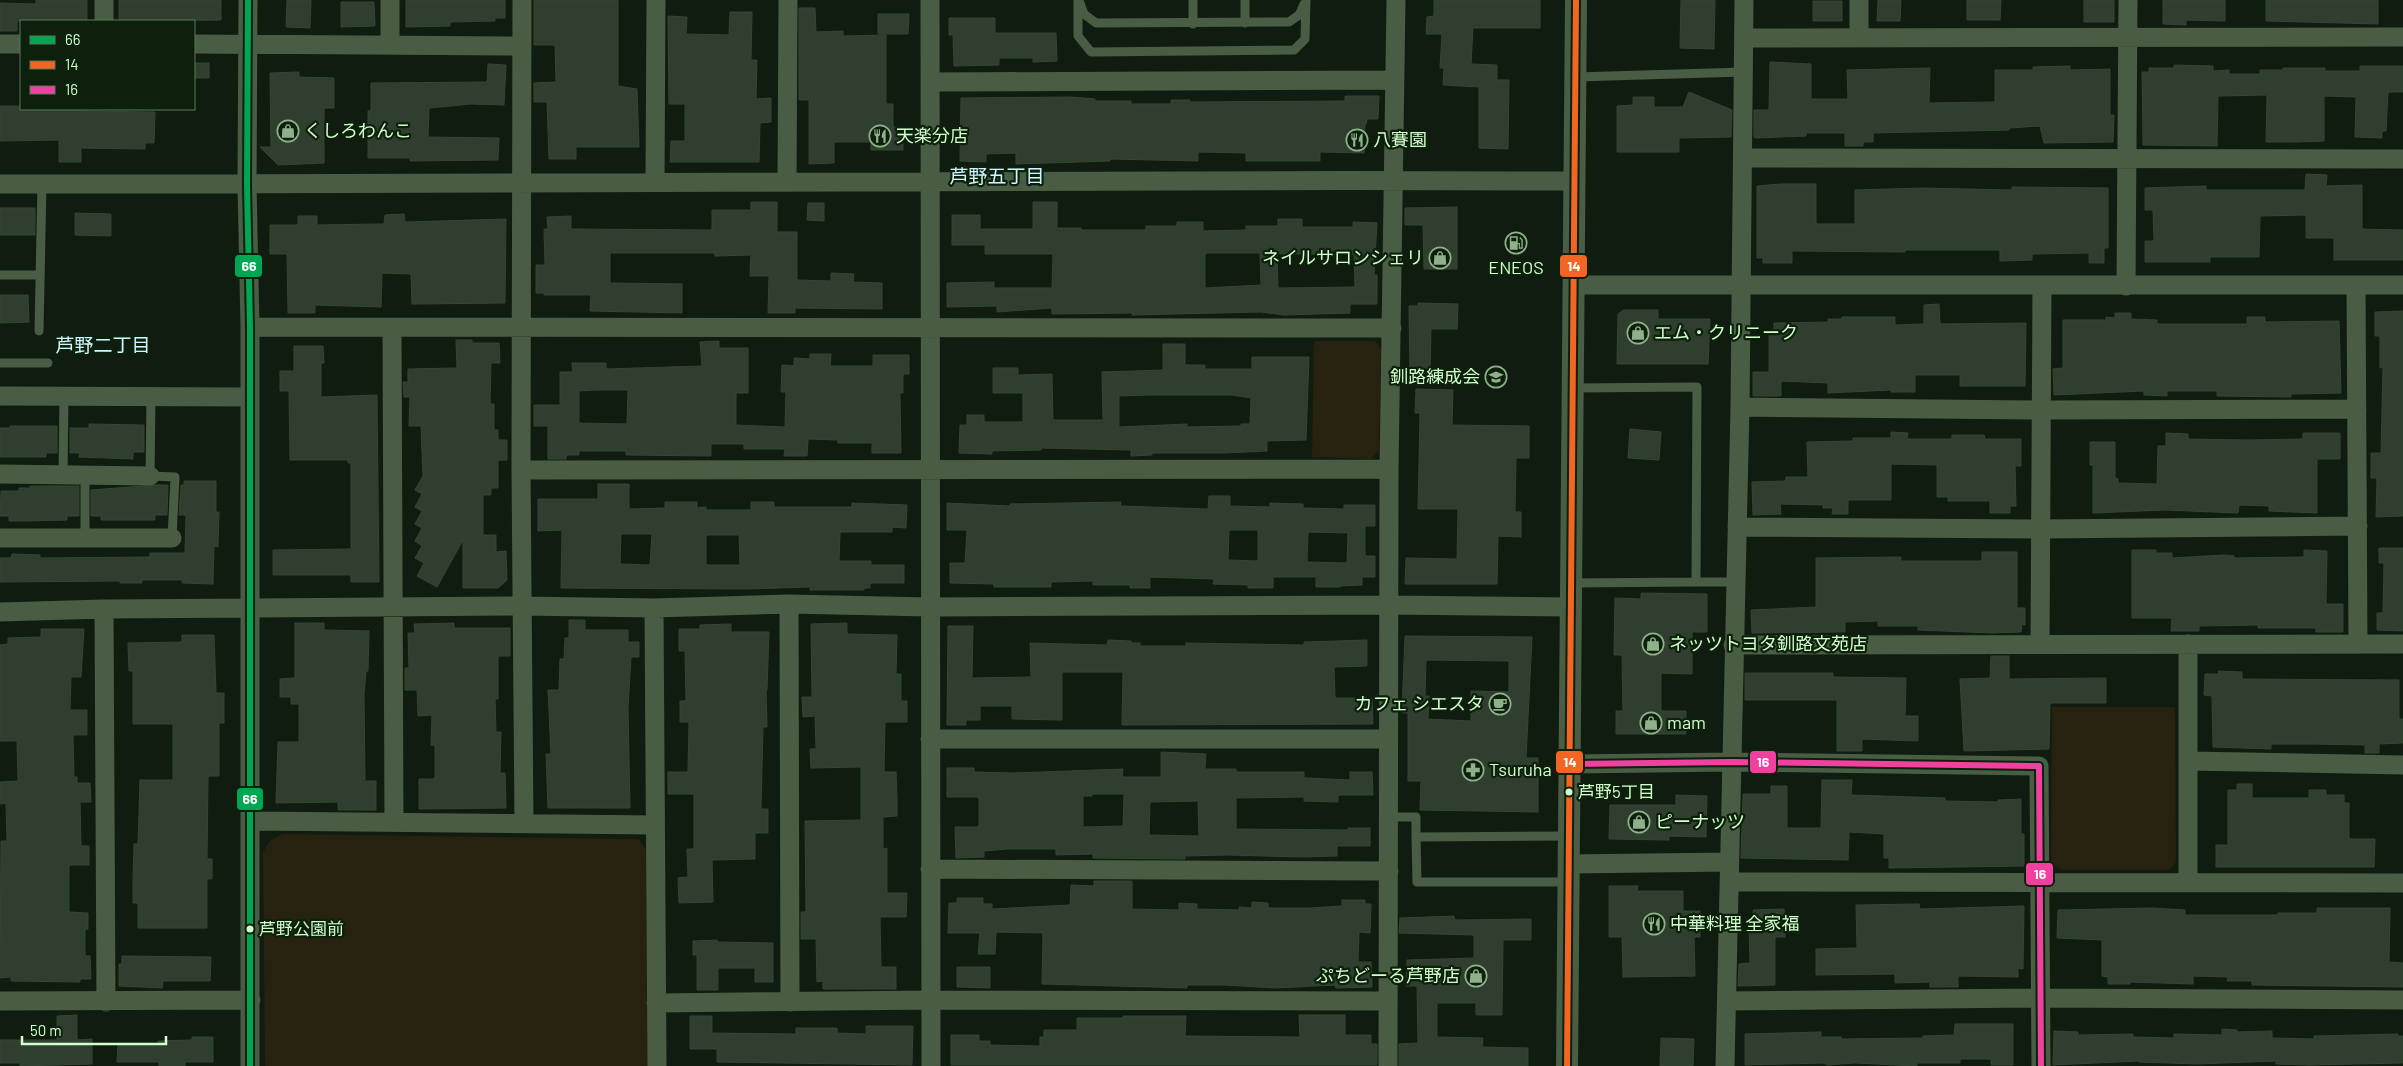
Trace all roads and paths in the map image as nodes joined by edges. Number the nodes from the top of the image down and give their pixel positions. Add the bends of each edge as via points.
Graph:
1 (104, 0) edge
2 (248, 0) edge
3 (390, 0) edge
4 (522, 0) edge
5 (656, 0) edge
6 (788, 0) edge
7 (930, 0) edge
8 (1078, 0) edge
9 (1193, 0) edge
10 (1245, 0) edge
11 (1306, 0) edge
12 (1396, 0) edge
13 (1576, 0) edge
14 (1744, 0) edge
15 (1859, 0) edge
16 (2128, 0) edge
17 (104, 20) edge
18 (1244, 23) junction
19 (1193, 24) junction
20 (2128, 37) junction
21 (2403, 37) edge
22 (1744, 38) junction
23 (1859, 38) junction
24 (0, 44) edge
25 (20, 44) edge
26 (195, 44) edge
27 (248, 44) junction
28 (390, 44) junction
29 (522, 46) junction
30 (1744, 72) junction
31 (1575, 77) junction
32 (1395, 80) junction
33 (931, 82) junction
34 (1744, 158) junction
35 (2127, 159) junction
36 (2403, 159) edge
37 (655, 181) junction
38 (1393, 181) junction
39 (1574, 181) junction
40 (521, 182) junction
41 (787, 182) junction
42 (930, 182) junction
43 (0, 184) edge
44 (42, 184) junction
45 (247, 185) junction
46 (0, 275) edge
47 (40, 275) junction
48 (1573, 285) junction
49 (2356, 285) junction
50 (2403, 285) edge
51 (1741, 286) junction
52 (2126, 286) junction
53 (2042, 287) junction
54 (250, 326) junction
55 (392, 327) junction
56 (522, 327) junction
57 (930, 328) junction
58 (1392, 328) junction
59 (39, 331) dead end
60 (0, 363) edge
61 (48, 363) dead end
62 (1572, 388) junction
63 (0, 396) edge
64 (64, 396) junction
65 (151, 396) junction
66 (249, 397) junction
67 (1740, 407) junction
68 (2357, 409) junction
69 (2041, 410) junction
70 (1389, 469) junction
71 (521, 470) junction
72 (930, 470) junction
73 (0, 474) edge
74 (63, 474) junction
75 (85, 475) junction
76 (150, 476) junction
77 (2358, 526) junction
78 (1737, 527) junction
79 (2041, 529) junction
80 (0, 538) edge
81 (85, 538) junction
82 (172, 538) joint
83 (1696, 582) junction
84 (1736, 582) junction
85 (1571, 583) junction
86 (789, 604) junction
87 (523, 606) junction
88 (1390, 606) junction
89 (929, 607) junction
90 (1570, 607) junction
91 (104, 608) junction
92 (249, 608) junction
93 (392, 608) junction
94 (654, 608) junction
95 (0, 612) edge
96 (2040, 644) junction
97 (2188, 644) junction
98 (2358, 644) junction
99 (2403, 644) edge
100 (1734, 645) junction
101 (930, 739) junction
102 (1388, 739) junction
103 (2188, 761) junction
104 (1732, 762) junction
105 (1571, 764) junction
106 (2403, 765) edge
107 (1389, 817) junction
108 (251, 821) junction
109 (394, 821) junction
110 (524, 823) junction
111 (655, 825) junction
112 (1569, 836) junction
113 (1416, 837) junction
114 (1729, 862) junction
115 (930, 869) junction
116 (1389, 871) junction
117 (1568, 873) junction
118 (1729, 882) junction
119 (2041, 882) junction
120 (2188, 882) junction
121 (2403, 883) edge
122 (2040, 998) junction
123 (250, 1000) junction
124 (931, 1000) junction
125 (2403, 1000) edge
126 (0, 1001) edge
127 (1386, 1001) junction
128 (1728, 1001) junction
129 (106, 1002) junction
130 (790, 1002) junction
131 (656, 1003) junction
132 (250, 1066) edge
133 (657, 1066) edge
134 (930, 1066) edge
135 (1388, 1066) edge
136 (1568, 1066) edge
137 (1725, 1066) edge
138 (2041, 1066) edge

1 - 17 street
2 - 27 street
3 - 28 street
4 - 29 street
5 - 37 street
6 - 41 street
7 - 33 street
8 - 11 lane via 1078,36 1090,52 1294,50 1305,39
8 - 19 lane via 1084,14 1096,23
9 - 19 lane
10 - 18 lane
11 - 18 lane via 1299,15 1289,22
12 - 32 street
13 - 31 street
14 - 22 street
15 - 23 street
16 - 20 street
18 - 19 lane
20 - 21 street
20 - 23 street
20 - 35 street
22 - 23 street
22 - 30 street
24 - 25 street
26 - 27 street
27 - 28 street
27 - 45 street
28 - 29 street
29 - 40 street
30 - 31 lane
30 - 34 street
31 - 39 street
32 - 33 street
32 - 38 street
33 - 42 street
34 - 35 street
34 - 51 street
35 - 36 street
35 - 52 street
37 - 40 street
37 - 41 street
38 - 39 street
38 - 42 street
38 - 58 street
39 - 48 street
40 - 45 street
40 - 56 street
41 - 42 street
42 - 57 street
43 - 44 street
44 - 45 street
44 - 47 lane
45 - 54 street
46 - 47 lane
47 - 59 lane
48 - 51 street
48 - 62 street
49 - 50 street
49 - 52 street
49 - 68 street
51 - 53 street
51 - 67 street
52 - 53 street
53 - 69 street
54 - 55 street
54 - 66 street
55 - 56 street
55 - 93 street
56 - 57 street
56 - 71 street
57 - 58 street
57 - 72 street
58 - 70 street
60 - 61 lane
62 - 83 lane via 1697,387
62 - 85 street
63 - 64 street
64 - 65 street
64 - 74 lane
65 - 66 street
65 - 76 lane
66 - 92 street
67 - 69 street
67 - 78 street
68 - 69 street
68 - 77 street
69 - 79 street
70 - 72 street
70 - 88 street
71 - 72 street
71 - 87 street
72 - 89 street
73 - 74 street
74 - 75 street
75 - 76 street
75 - 81 lane
76 - 82 lane via 175,477
77 - 79 street
77 - 98 street
78 - 79 street
78 - 84 street
79 - 96 street
80 - 81 street
81 - 82 street
83 - 84 lane
83 - 85 lane
84 - 100 street
85 - 90 street
86 - 89 street
86 - 94 street
86 - 130 street
87 - 93 street
87 - 94 street
87 - 110 street
88 - 89 street
88 - 90 street
88 - 102 street
89 - 101 street
90 - 105 street
91 - 92 street
91 - 95 street
91 - 129 street
92 - 93 street
92 - 108 street
93 - 109 street
94 - 111 street
96 - 97 street
96 - 100 street
97 - 98 street
97 - 103 street
98 - 99 street
100 - 104 street
101 - 102 street
101 - 115 street
102 - 107 street
103 - 106 street
103 - 120 street
104 - 105 street
104 - 114 street
104 - 119 street via 2039,766
105 - 112 street
107 - 113 lane via 1416,817
107 - 116 street
108 - 109 street
108 - 123 street
109 - 110 street
110 - 111 street
111 - 131 street
112 - 113 lane
112 - 117 street
113 - 117 lane via 1417,882
114 - 117 street
114 - 118 street
115 - 116 street
115 - 124 street
116 - 127 street
117 - 136 street
118 - 119 street
118 - 128 street
119 - 120 street
119 - 122 street
120 - 121 street
122 - 125 street
122 - 128 street
122 - 138 street
123 - 129 street
123 - 132 street
124 - 127 street
124 - 130 street
124 - 134 street
126 - 129 street
127 - 135 street
128 - 137 street
130 - 131 street
131 - 133 street

